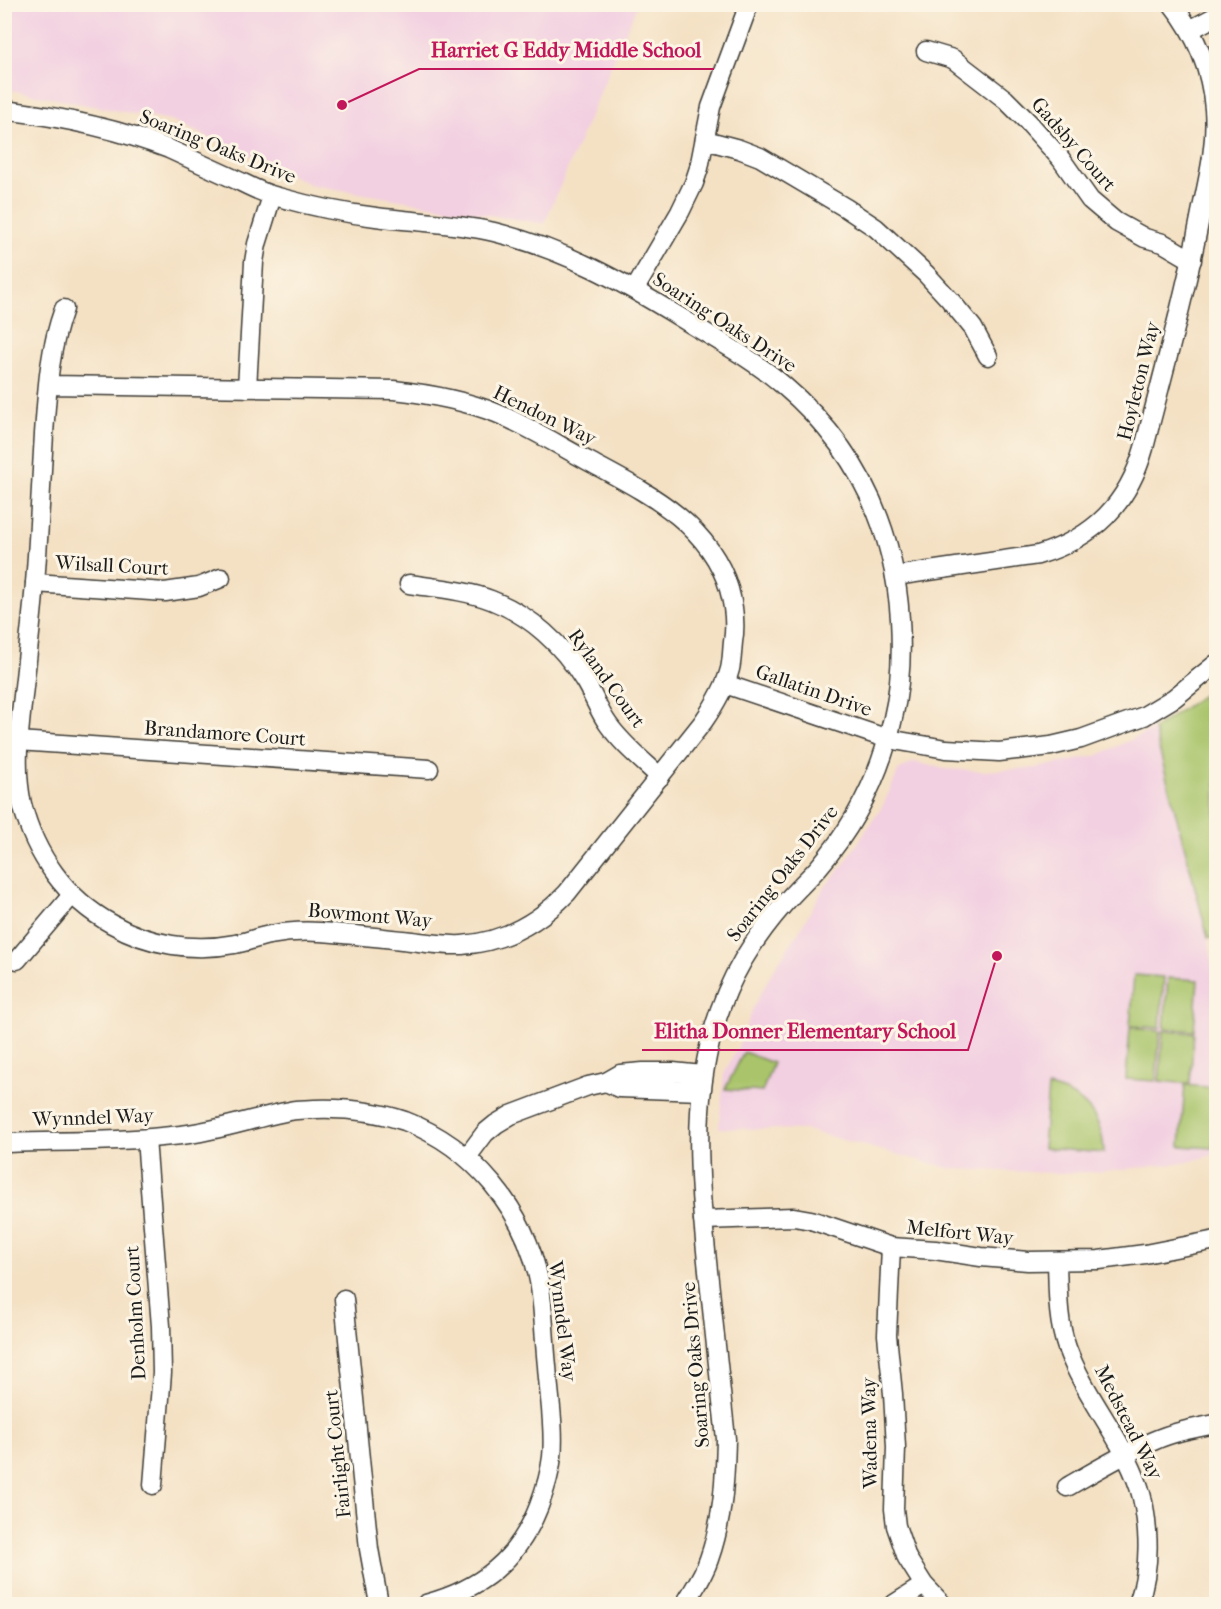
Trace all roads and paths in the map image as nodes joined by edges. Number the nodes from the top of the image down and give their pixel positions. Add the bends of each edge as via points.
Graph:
1 (749, 4) edge
2 (1172, 4) edge
3 (1216, 16) edge
4 (1190, 30) junction
5 (926, 51) dead end
6 (4, 110) edge
7 (705, 140) junction
8 (272, 196) junction
9 (1192, 260) junction
10 (635, 289) junction
11 (64, 309) dead end
12 (988, 356) dead end
13 (48, 385) junction
14 (247, 388) junction
15 (895, 576) junction
16 (221, 578) dead end
17 (35, 583) junction
18 (409, 584) dead end
19 (1216, 664) edge
20 (725, 684) junction
21 (888, 739) junction
22 (18, 741) junction
23 (429, 769) dead end
24 (660, 777) junction
25 (72, 895) junction
26 (17, 960) dead end
27 (702, 1083) junction
28 (146, 1139) junction
29 (4, 1143) edge
30 (466, 1157) junction
31 (703, 1220) junction
32 (1216, 1240) edge
33 (891, 1247) junction
34 (1057, 1261) junction
35 (344, 1299) dead end
36 (1216, 1424) edge
37 (1124, 1455) junction
38 (153, 1485) dead end
39 (1067, 1487) dead end
40 (924, 1585) junction
41 (379, 1605) edge
42 (426, 1605) edge
43 (685, 1605) edge
44 (894, 1605) edge
45 (942, 1605) edge
46 (1138, 1605) edge

1 - 7 street via 711,107
2 - 4 street, Hoyleton Way
3 - 4 street
4 - 9 street, Hoyleton Way via 1208,76 1215,126
5 - 9 street, Gadsby Court via 953,59 1005,99 1061,159 1090,200 1116,222
6 - 8 street, Soaring Oaks Drive via 122,132
7 - 10 street via 688,198
7 - 12 street via 760,157 876,228 950,300 973,328
8 - 10 street, Soaring Oaks Drive via 346,213 495,233 564,254
8 - 14 street via 254,262
9 - 15 street, Hoyleton Way via 1139,464 1113,510 1071,543 1038,555
10 - 15 street, Soaring Oaks Drive via 753,362 807,407 842,447 860,477 888,542
11 - 13 street, Bowmont Way via 53,345
13 - 14 street, Hendon Way
13 - 17 street, Bowmont Way
14 - 20 street, Hendon Way via 394,390 463,402 512,420 646,493 700,536 726,581 735,632
15 - 21 street, Soaring Oaks Drive via 900,678
16 - 17 street, Wilsall Court via 199,587 165,592
17 - 22 street, Bowmont Way
18 - 24 street, Ryland Court via 473,594 532,622 577,668 615,733
19 - 21 street, Gallatin Drive via 1144,716 1082,739 999,752 963,751
20 - 21 street, Gallatin Drive
20 - 24 street, Bowmont Way via 708,715
21 - 27 street, Soaring Oaks Drive via 866,796 841,838 761,932 742,961 713,1030
22 - 23 street, Brandamore Court
22 - 25 street, Bowmont Way via 19,788 31,834
24 - 25 street, Bowmont Way via 555,905 528,926 487,940 462,945 303,931 235,944 187,947 141,937 112,924
25 - 26 street
27 - 30 street via 619,1088 606,1082 588,1086 511,1115 485,1133
27 - 31 street, Soaring Oaks Drive via 698,1128
28 - 29 street, Wynndel Way
28 - 30 street, Wynndel Way via 221,1128 293,1110 352,1110 405,1122 438,1137
28 - 38 street, Denholm Court via 162,1373
30 - 42 street, Wynndel Way via 493,1184 514,1214 535,1264 552,1456 531,1526 511,1554 472,1586
31 - 33 street, Melfort Way via 794,1217
31 - 43 street, Soaring Oaks Drive via 726,1439 726,1474 708,1561
32 - 34 street, Melfort Way via 1145,1254
33 - 34 street, Melfort Way
33 - 40 street, Wadena Way via 887,1335 896,1447 894,1509 904,1550
34 - 37 street, Medstead Way via 1059,1312 1066,1345
35 - 41 street, Fairlight Court via 369,1549
36 - 37 street via 1155,1440
37 - 39 street
37 - 46 street, Medstead Way via 1146,1515 1147,1563
40 - 44 street
40 - 45 street, Wadena Way

